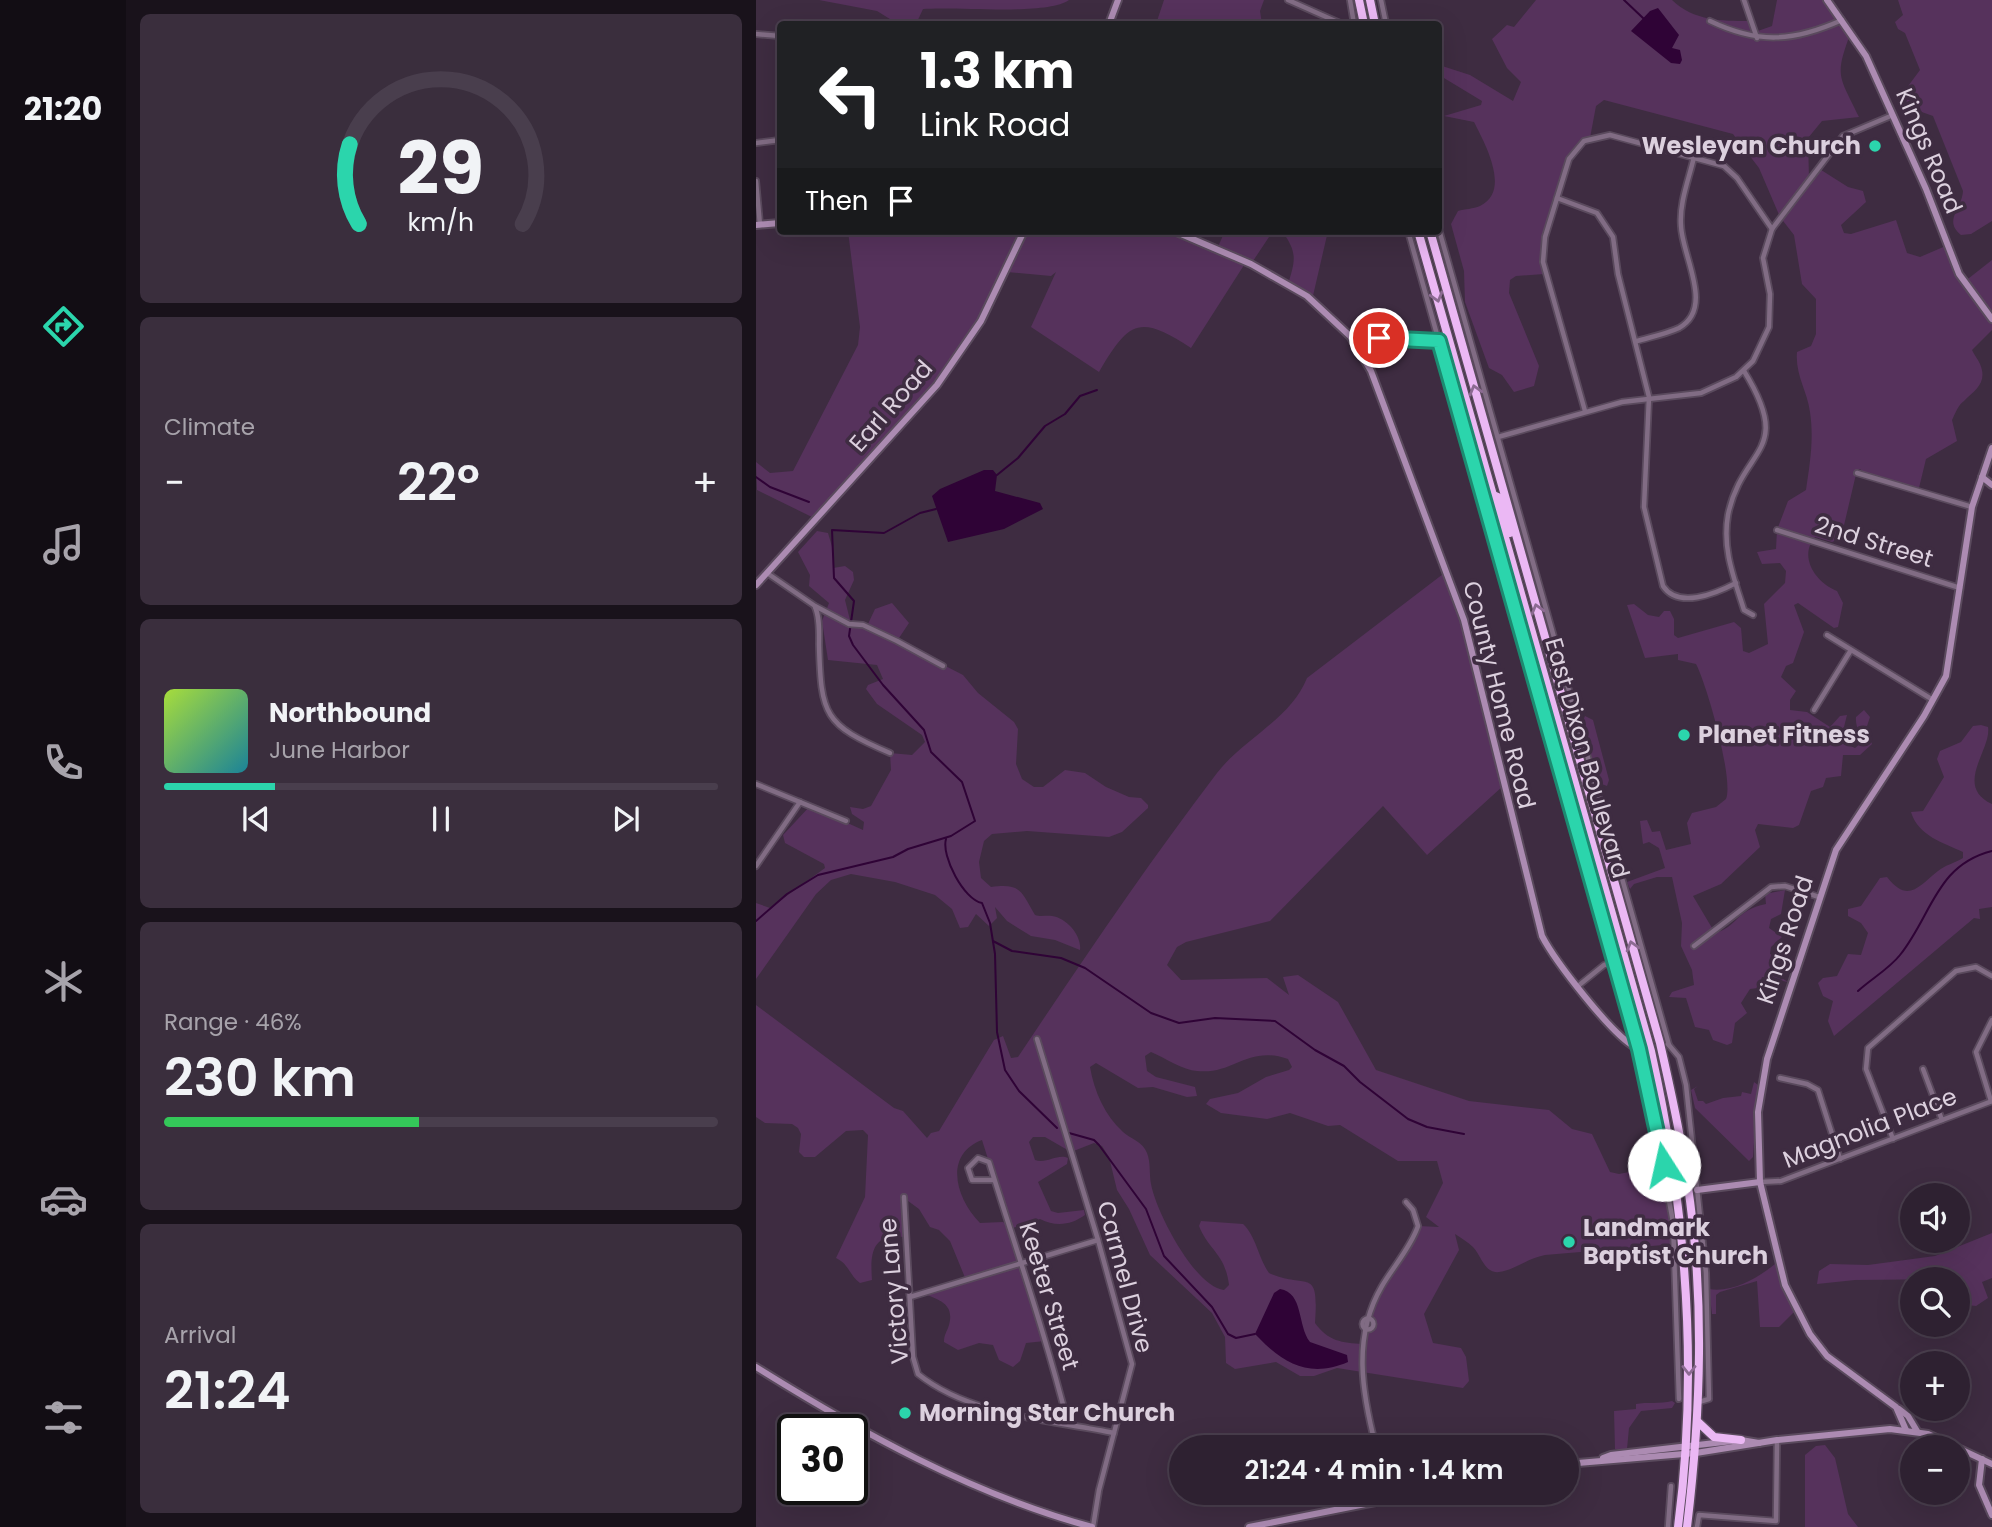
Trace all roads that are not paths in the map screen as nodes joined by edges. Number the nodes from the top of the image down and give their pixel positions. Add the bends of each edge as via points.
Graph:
1 (1118, 0) edge
2 (1288, 0) edge
3 (1350, 0) edge
4 (1359, 0) edge
5 (1370, 0) edge
6 (1381, 0) edge
7 (1744, 0) edge
8 (1827, 0) edge
9 (1710, 20) dead end
10 (1842, 20) junction
11 (1111, 21) edge
12 (1335, 21) edge
13 (1354, 21) edge
14 (1363, 21) edge
15 (1375, 21) edge
16 (1385, 21) edge
17 (756, 34) edge
18 (777, 36) edge
19 (1757, 37) junction
20 (1894, 115) junction
21 (777, 140) edge
22 (756, 143) edge
23 (1694, 157) junction
24 (756, 181) edge
25 (1557, 198) junction
26 (777, 223) edge
27 (758, 225) edge
28 (1772, 229) junction
29 (1022, 235) edge
30 (1183, 235) edge
31 (1409, 235) edge
32 (1420, 235) edge
33 (1431, 235) edge
34 (1441, 235) edge
35 (1992, 320) edge
36 (1350, 336) junction
37 (1450, 340) junction
38 (1439, 341) junction
39 (1637, 341) junction
40 (1744, 371) junction
41 (1649, 397) junction
42 (1585, 411) junction
43 (1475, 426) junction
44 (1498, 437) junction
45 (1992, 447) edge
46 (1857, 473) dead end
47 (1982, 477) junction
48 (1507, 485) junction
49 (1992, 485) edge
50 (1493, 495) junction
51 (1483, 497) junction
52 (1972, 507) junction
53 (1777, 530) dead end
54 (1522, 558) junction
55 (767, 573) junction
56 (1736, 583) junction
57 (756, 585) edge
58 (1960, 588) junction
59 (815, 606) junction
60 (1753, 615) dead end
61 (1827, 635) dead end
62 (1851, 650) junction
63 (943, 666) dead end
64 (1933, 700) junction
65 (1814, 710) dead end
66 (1578, 717) junction
67 (1568, 719) junction
68 (890, 753) dead end
69 (756, 784) edge
70 (800, 802) junction
71 (846, 821) dead end
72 (756, 866) edge
73 (1819, 897) junction
74 (1694, 946) dead end
75 (1615, 962) junction
76 (1627, 967) junction
77 (1992, 974) edge
78 (1578, 986) junction
79 (1992, 1020) edge
80 (1037, 1039) dead end
81 (1664, 1044) junction
82 (1639, 1049) junction
83 (1651, 1051) junction
84 (1923, 1069) dead end
85 (1780, 1078) dead end
86 (1992, 1101) edge
87 (1674, 1107) junction
88 (1942, 1120) junction
89 (1893, 1139) junction
90 (1840, 1159) junction
91 (994, 1180) junction
92 (1760, 1182) junction
93 (1697, 1190) junction
94 (904, 1197) dead end
95 (1406, 1202) dead end
96 (1098, 1240) junction
97 (1021, 1264) junction
98 (910, 1297) junction
99 (1687, 1301) junction
100 (1678, 1302) junction
101 (1704, 1321) junction
102 (756, 1367) edge
103 (1679, 1399) dead end
104 (1896, 1407) junction
105 (1698, 1422) junction
106 (1068, 1424) junction
107 (1906, 1430) junction
108 (1917, 1431) junction
109 (1114, 1433) junction
110 (1373, 1435) edge
111 (1741, 1440) junction
112 (1777, 1440) junction
113 (1759, 1443) junction
114 (1696, 1449) junction
115 (1686, 1450) junction
116 (1983, 1459) junction
117 (1579, 1462) edge
118 (1992, 1464) edge
119 (1671, 1486) dead end
120 (1348, 1505) edge
121 (1992, 1515) edge
122 (1093, 1527) edge
123 (1249, 1527) edge
124 (1668, 1527) edge
125 (1678, 1527) edge
126 (1686, 1527) edge
127 (1698, 1527) edge

1 - 11 street
2 - 12 street
3 - 13 street
4 - 14 highway
5 - 15 highway
6 - 16 street
7 - 19 street
8 - 10 street, Kings Road
9 - 19 street
10 - 19 street via 1800,34
10 - 20 street, Kings Road via 1866,56
17 - 18 street
20 - 28 street via 1843,136
20 - 35 street, Kings Road via 1959,274
21 - 22 street
23 - 25 street via 1610,135 1590,138 1569,159
23 - 28 street via 1733,173
23 - 39 street via 1681,214 1683,245 1695,288 1694,310 1677,329
24 - 27 street
25 - 39 street via 1588,208 1609,228
25 - 42 street via 1543,244 1543,270
26 - 27 street
28 - 40 street via 1763,258 1770,294 1769,327
29 - 55 street, Earl Road via 990,304 943,377
30 - 36 street, County Home Road via 1277,277 1325,311
31 - 38 street, East Dixon Boulevard
32 -> 37 highway, East Dixon Boulevard
48 -> 33 highway, East Dixon Boulevard
34 - 44 street, East Dixon Boulevard
36 - 38 street
36 - 78 street, County Home Road via 1379,391 1460,608 1537,922 1548,947
37 - 38 street
37 - 43 highway, East Dixon Boulevard
38 - 51 street, East Dixon Boulevard
39 - 41 street
40 - 41 street via 1701,393
40 - 56 street via 1762,402 1766,429 1762,448 1728,517 1726,548
41 - 42 street
41 - 56 street via 1644,507 1663,586 1671,596 1683,600
42 - 44 street
43 - 48 highway via 1496,482
43 - 50 highway, East Dixon Boulevard
44 - 48 street, East Dixon Boulevard
45 - 47 street, Kings Road
46 - 52 street
47 - 49 street
47 - 52 street, Kings Road
48 - 54 highway, East Dixon Boulevard
48 - 66 street, East Dixon Boulevard
50 - 51 street
50 - 54 highway via 1500,498
50 - 76 highway, East Dixon Boulevard
51 - 75 street, East Dixon Boulevard
52 - 58 street, Kings Road
53 - 58 street, 2nd Street
67 -> 54 highway, East Dixon Boulevard
55 - 57 street, Earl Road
55 - 59 street
56 - 60 street via 1744,610
58 - 64 street, Kings Road via 1948,668
59 - 63 street
59 - 68 street via 827,713
61 - 62 street
62 - 64 street
62 - 65 street
64 - 73 street, Kings Road via 1842,837
66 - 67 street
66 - 81 street, East Dixon Boulevard
81 -> 67 highway, East Dixon Boulevard
69 - 70 street
70 - 71 street
70 - 72 street
73 - 74 street via 1785,886 1771,887
73 - 92 street, Kings Road via 1762,1079 1757,1152
75 - 78 street
75 - 82 street, East Dixon Boulevard
76 - 81 highway via 1651,1038
76 - 83 highway, East Dixon Boulevard
77 - 89 street via 1976,967 1956,971 1868,1048 1866,1069
78 - 82 street, County Home Road
79 - 86 street via 1976,1052
80 - 96 street, Carmel Drive
81 - 87 highway, East Dixon Boulevard
81 - 93 street, East Dixon Boulevard via 1679,1057 1685,1076
82 - 83 street
82 - 100 street, East Dixon Boulevard via 1669,1195
83 - 87 highway via 1657,1055
83 - 99 highway, East Dixon Boulevard via 1677,1186
84 - 88 street
85 - 90 street via 1818,1090
86 - 88 street, Magnolia Place
87 - 101 highway, East Dixon Boulevard
88 - 89 street, Magnolia Place
89 - 90 street, Magnolia Place
90 - 92 street, Magnolia Place via 1781,1181
91 - 91 street, Keeter Street via 972,1180 968,1168 972,1161 978,1158 989,1163
91 - 97 street, Keeter Street
92 - 93 street
92 - 104 street, Kings Road via 1779,1269 1810,1334 1836,1364
93 - 101 street, East Dixon Boulevard
94 - 98 street, Victory Lane
95 - 110 street via 1417,1218 1416,1233 1380,1289 1366,1329 1361,1377
96 - 97 street
96 - 109 street, Carmel Drive via 1132,1364
97 - 98 street
97 - 106 street, Keeter Street
98 - 106 street, Victory Lane via 914,1365 924,1378 987,1406
99 - 100 street
99 -> 115 highway, East Dixon Boulevard
100 - 103 street, East Dixon Boulevard
101 - 105 highway, East Dixon Boulevard
102 - 122 street via 869,1433 950,1473 1022,1506
104 - 107 street
104 - 108 street, Kings Road
105 - 111 highway via 1714,1437
105 - 114 highway, East Dixon Boulevard
106 - 109 street
107 - 108 street
107 - 112 street
108 - 116 street
109 - 122 street, Carmel Drive
111 - 113 street
111 - 114 street
112 - 113 street
112 - 127 street via 1776,1521 1699,1515
113 - 114 street
114 - 115 street
114 - 126 highway, East Dixon Boulevard
115 - 117 street
115 - 125 highway, East Dixon Boulevard
116 - 118 street
116 - 121 street via 1979,1485
119 - 124 street
120 - 123 street

